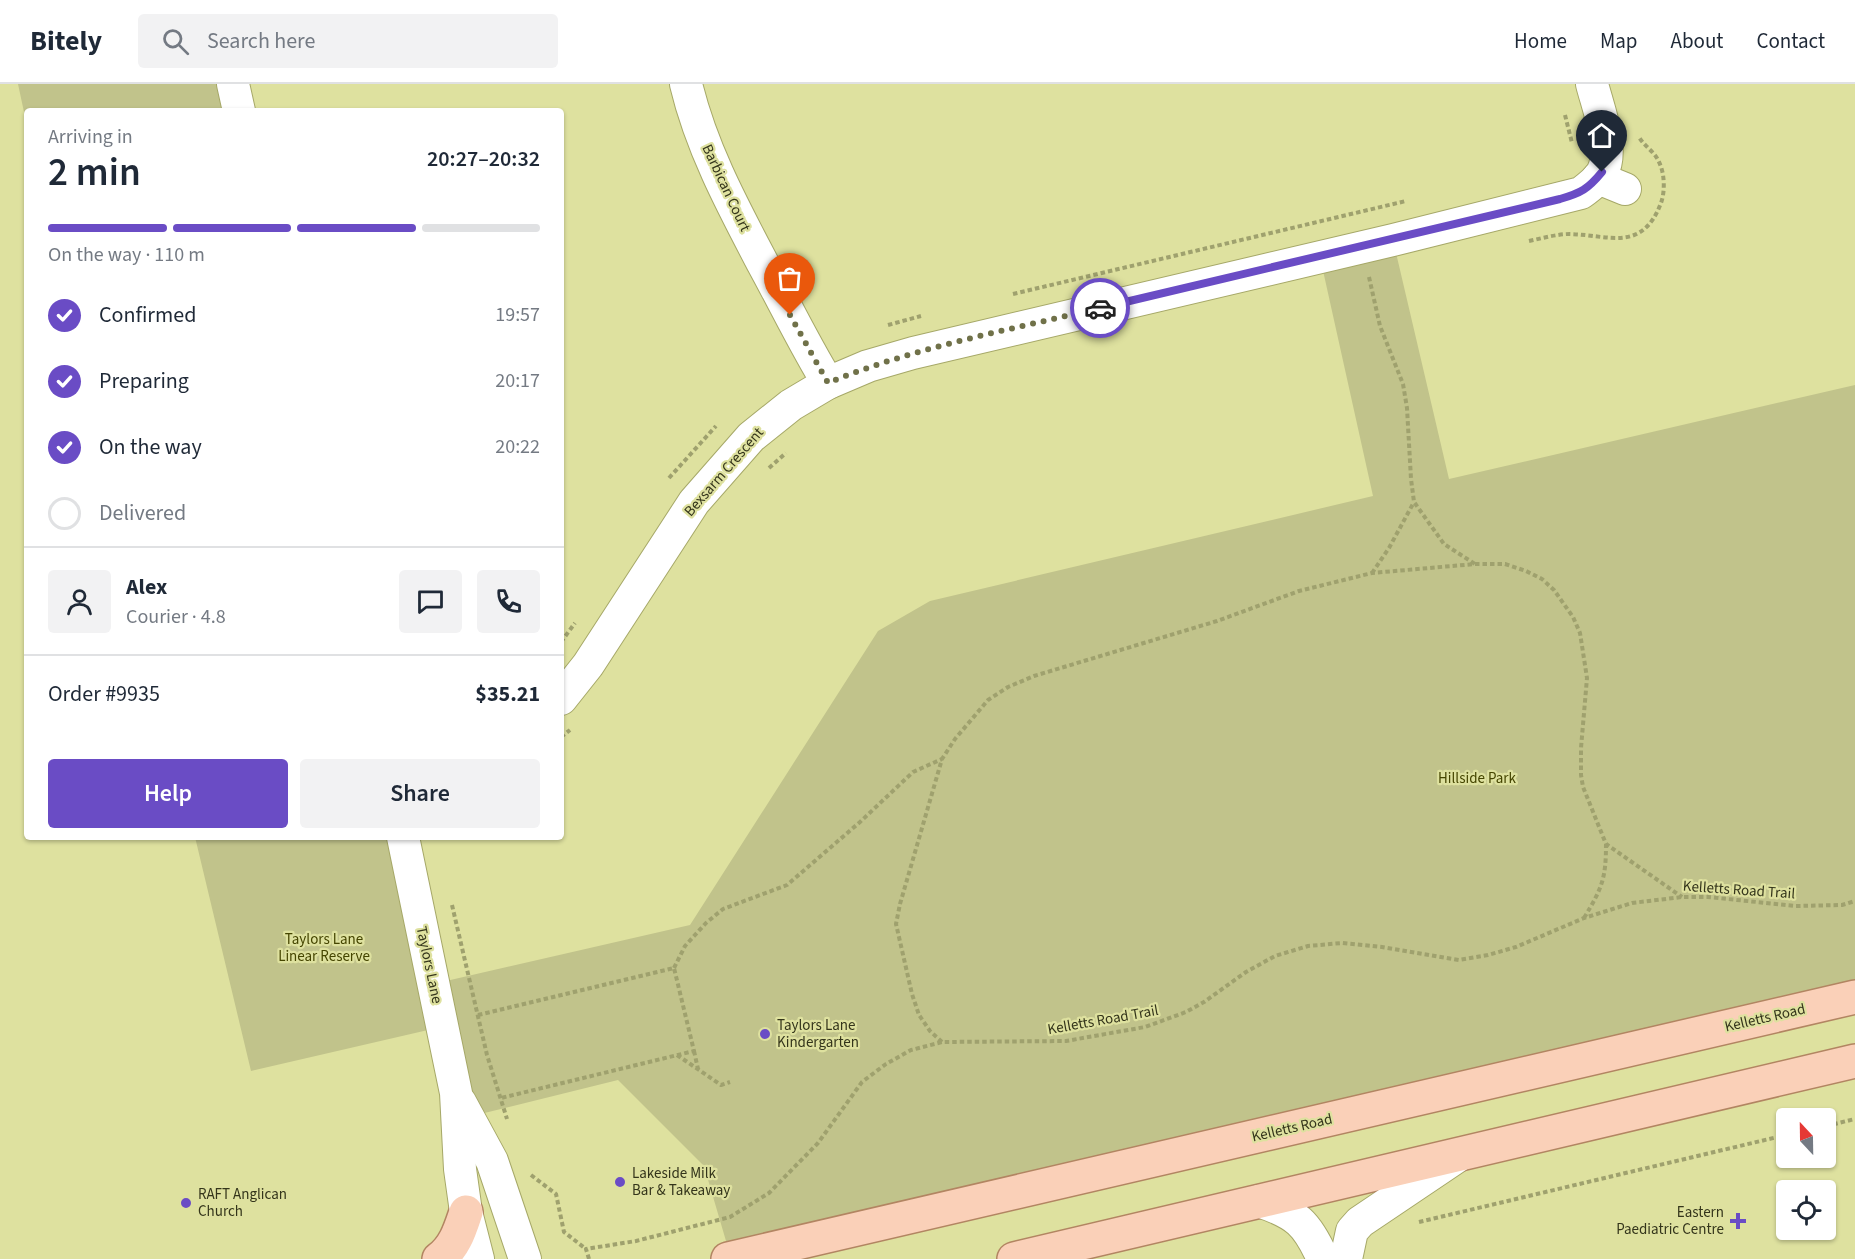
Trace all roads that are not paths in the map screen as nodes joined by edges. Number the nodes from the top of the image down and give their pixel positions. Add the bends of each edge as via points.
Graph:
1 (233, 84) edge
2 (686, 84) edge
3 (1592, 84) edge
4 (239, 108) edge
5 (828, 383) junction
6 (564, 695) edge
7 (404, 840) edge
8 (1855, 997) edge
9 (1855, 1061) edge
10 (456, 1094) junction
11 (1459, 1155) junction
12 (1259, 1202) junction
13 (466, 1212) junction
14 (439, 1259) edge
15 (478, 1259) edge
16 (525, 1259) edge
17 (728, 1259) edge
18 (1014, 1259) edge
19 (1323, 1259) edge
20 (1346, 1259) edge

1 - 4 street
2 - 5 street, Barbican Court via 718,174
3 - 5 street, Bexsarm Crescent via 1606,141 1607,158 1602,172 1611,183 1560,199 913,353
5 - 6 street, Bexsarm Crescent via 790,405 752,437 694,502 588,665
7 - 10 street, Taylors Lane
8 - 17 main road, Kelletts Road
9 - 11 main road
10 - 13 street, Taylors Lane
10 - 16 street, Taylors Lane via 492,1161
11 - 12 main road
11 - 20 street via 1360,1222 1352,1231
12 - 18 main road
12 - 19 street via 1294,1216
13 - 14 main road via 458,1236
13 - 15 street, Taylors Lane

